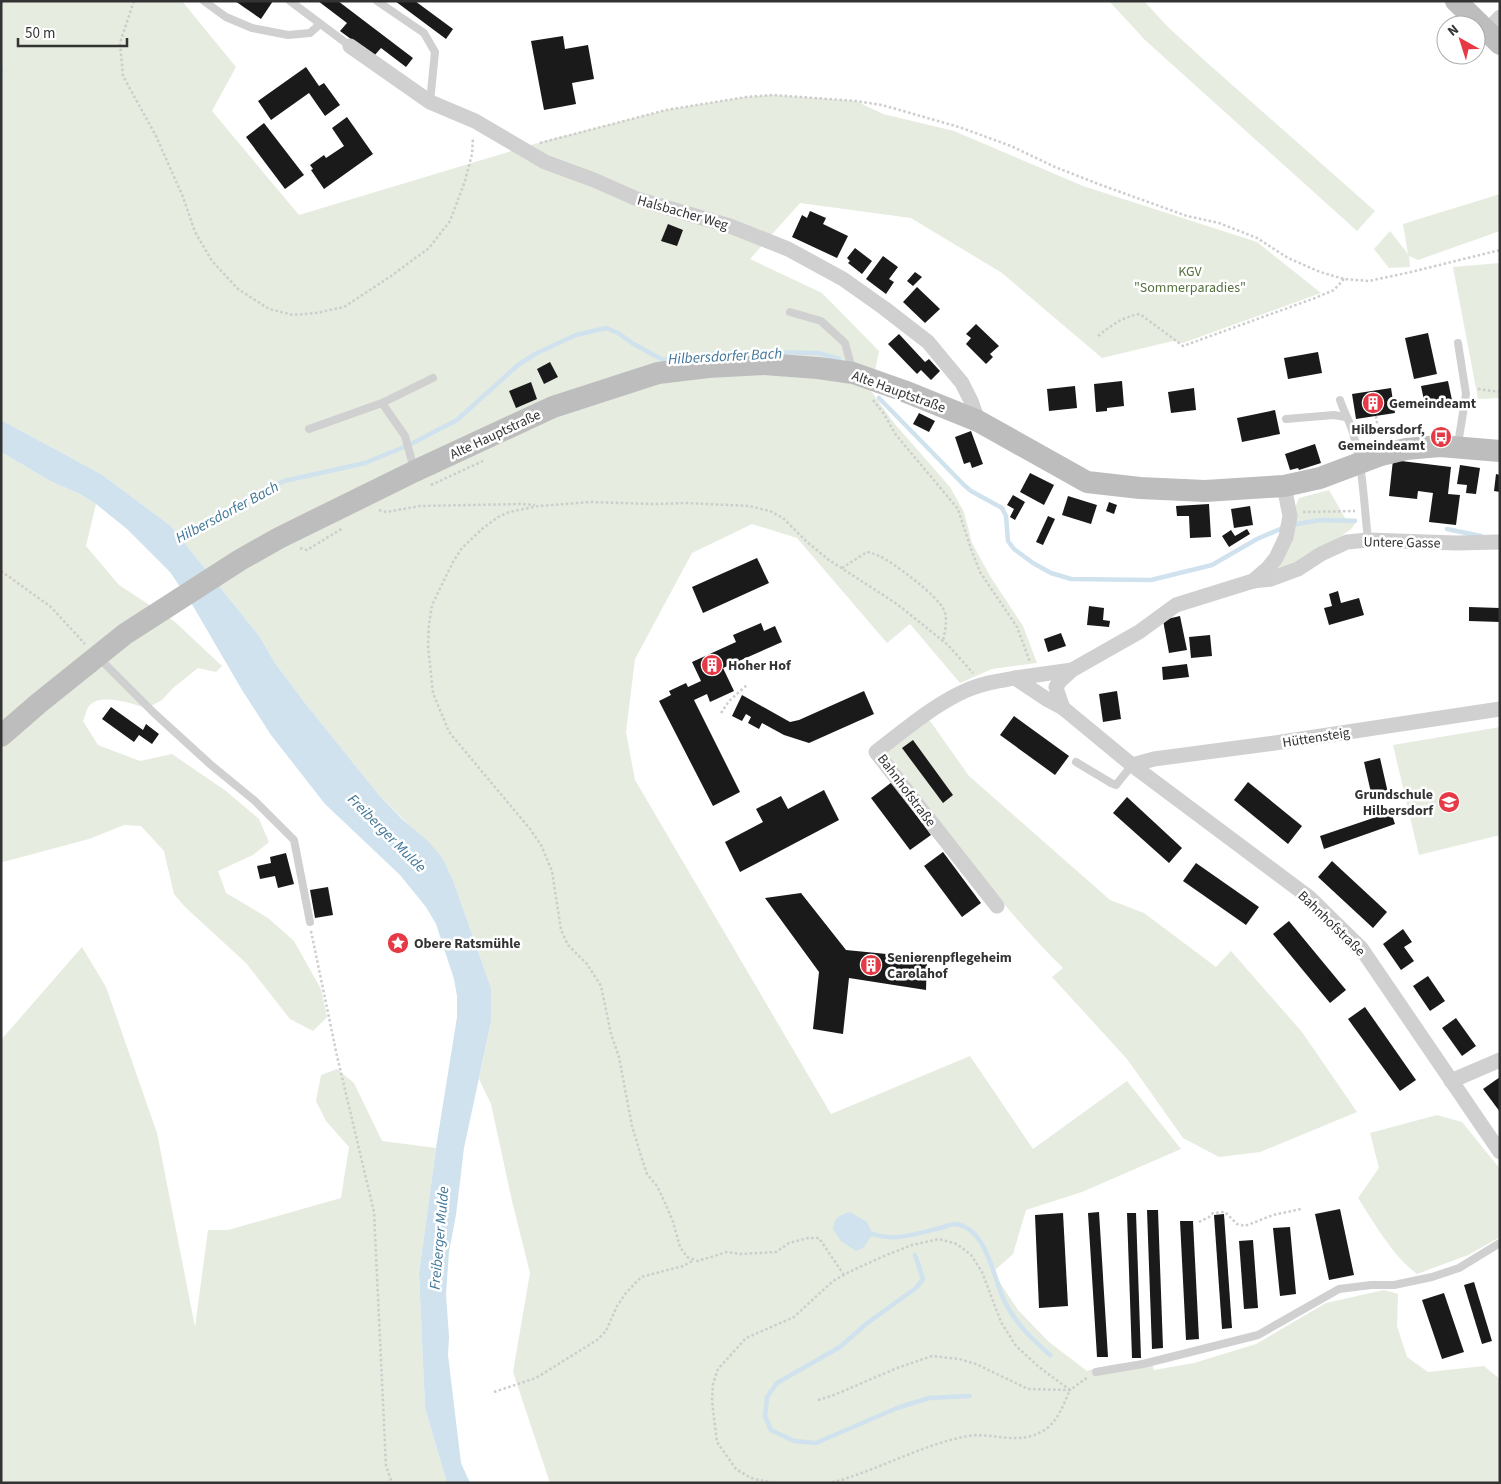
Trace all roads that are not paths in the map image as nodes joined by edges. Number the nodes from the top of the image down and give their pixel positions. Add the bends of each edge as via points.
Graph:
1 (204, 1) edge
2 (290, 1) edge
3 (377, 1) edge
4 (1456, 1) edge
5 (320, 24) junction
6 (1495, 31) edge
7 (350, 46) joint
8 (430, 102) junction
9 (790, 312) dead end
10 (1458, 343) dead end
11 (853, 373) junction
12 (433, 378) dead end
13 (1340, 400) dead end
14 (382, 403) junction
15 (1345, 417) junction
16 (1286, 419) dead end
17 (978, 421) junction
18 (309, 429) dead end
19 (1458, 446) junction
20 (1500, 450) edge
21 (1360, 462) junction
22 (416, 470) junction
23 (1284, 486) junction
24 (1368, 540) junction
25 (1500, 542) edge
26 (1253, 581) junction
27 (96, 656) junction
28 (1072, 670) junction
29 (1016, 678) junction
30 (1063, 708) junction
31 (1500, 709) edge
32 (1, 736) edge
33 (1076, 762) dead end
34 (1132, 765) junction
35 (997, 906) dead end
36 (310, 922) road end
37 (1500, 1060) edge
38 (1451, 1081) junction
39 (1500, 1152) edge
40 (1500, 1242) edge
41 (1096, 1372) road end

1 - 5 lane via 226,17 252,28 288,34 310,32
2 - 5 lane
3 - 8 lane via 424,33 435,52
4 - 6 main road
5 - 7 lane
7 - 8 street, Halsbacher Weg
8 - 17 street, Halsbacher Weg via 475,121 545,162 637,199 730,226 788,249 843,280 928,342 962,383
9 - 11 lane via 820,321 845,343
10 - 19 lane via 1466,394
11 - 17 main road, Alte Hauptstraße
11 - 22 main road, Alte Hauptstraße via 764,364 658,373 553,407
12 - 14 lane
13 - 15 lane
14 - 18 lane
14 - 22 lane via 405,436
15 - 16 lane via 1327,415
15 - 21 lane
17 - 23 main road, Alte Hauptstraße via 1087,482 1205,491
19 - 20 main road, Alte Hauptstraße
19 - 21 main road, Alte Hauptstraße via 1406,449
21 - 23 main road, Alte Hauptstraße via 1320,478
21 - 24 lane
22 - 27 main road, Alte Hauptstraße via 286,541 240,560
23 - 26 street, Bahnhofstraße via 1290,515 1286,537 1276,558
24 - 25 street, Untere Gasse
24 - 26 street, Untere Gasse via 1346,542 1298,569 1271,579
26 - 28 street, Bahnhofstraße via 1176,605 1139,632
27 - 32 main road, Alte Hauptstraße
27 - 36 lane via 294,840
28 - 29 street, Bahnhofstraße
28 - 30 street, Bahnhofstraße via 1056,687
29 - 30 street, Bahnhofstraße
29 - 35 street, Bahnhofstraße via 952,694 876,752
30 - 34 street, Bahnhofstraße
31 - 34 street, Hüttensteig via 1154,759
33 - 34 lane via 1116,785
34 - 38 street, Bahnhofstraße via 1310,898 1361,948
37 - 38 street
38 - 39 street, Bahnhofstraße
40 - 41 lane via 1459,1268 1432,1277 1394,1285 1339,1289 1258,1335 1143,1364

